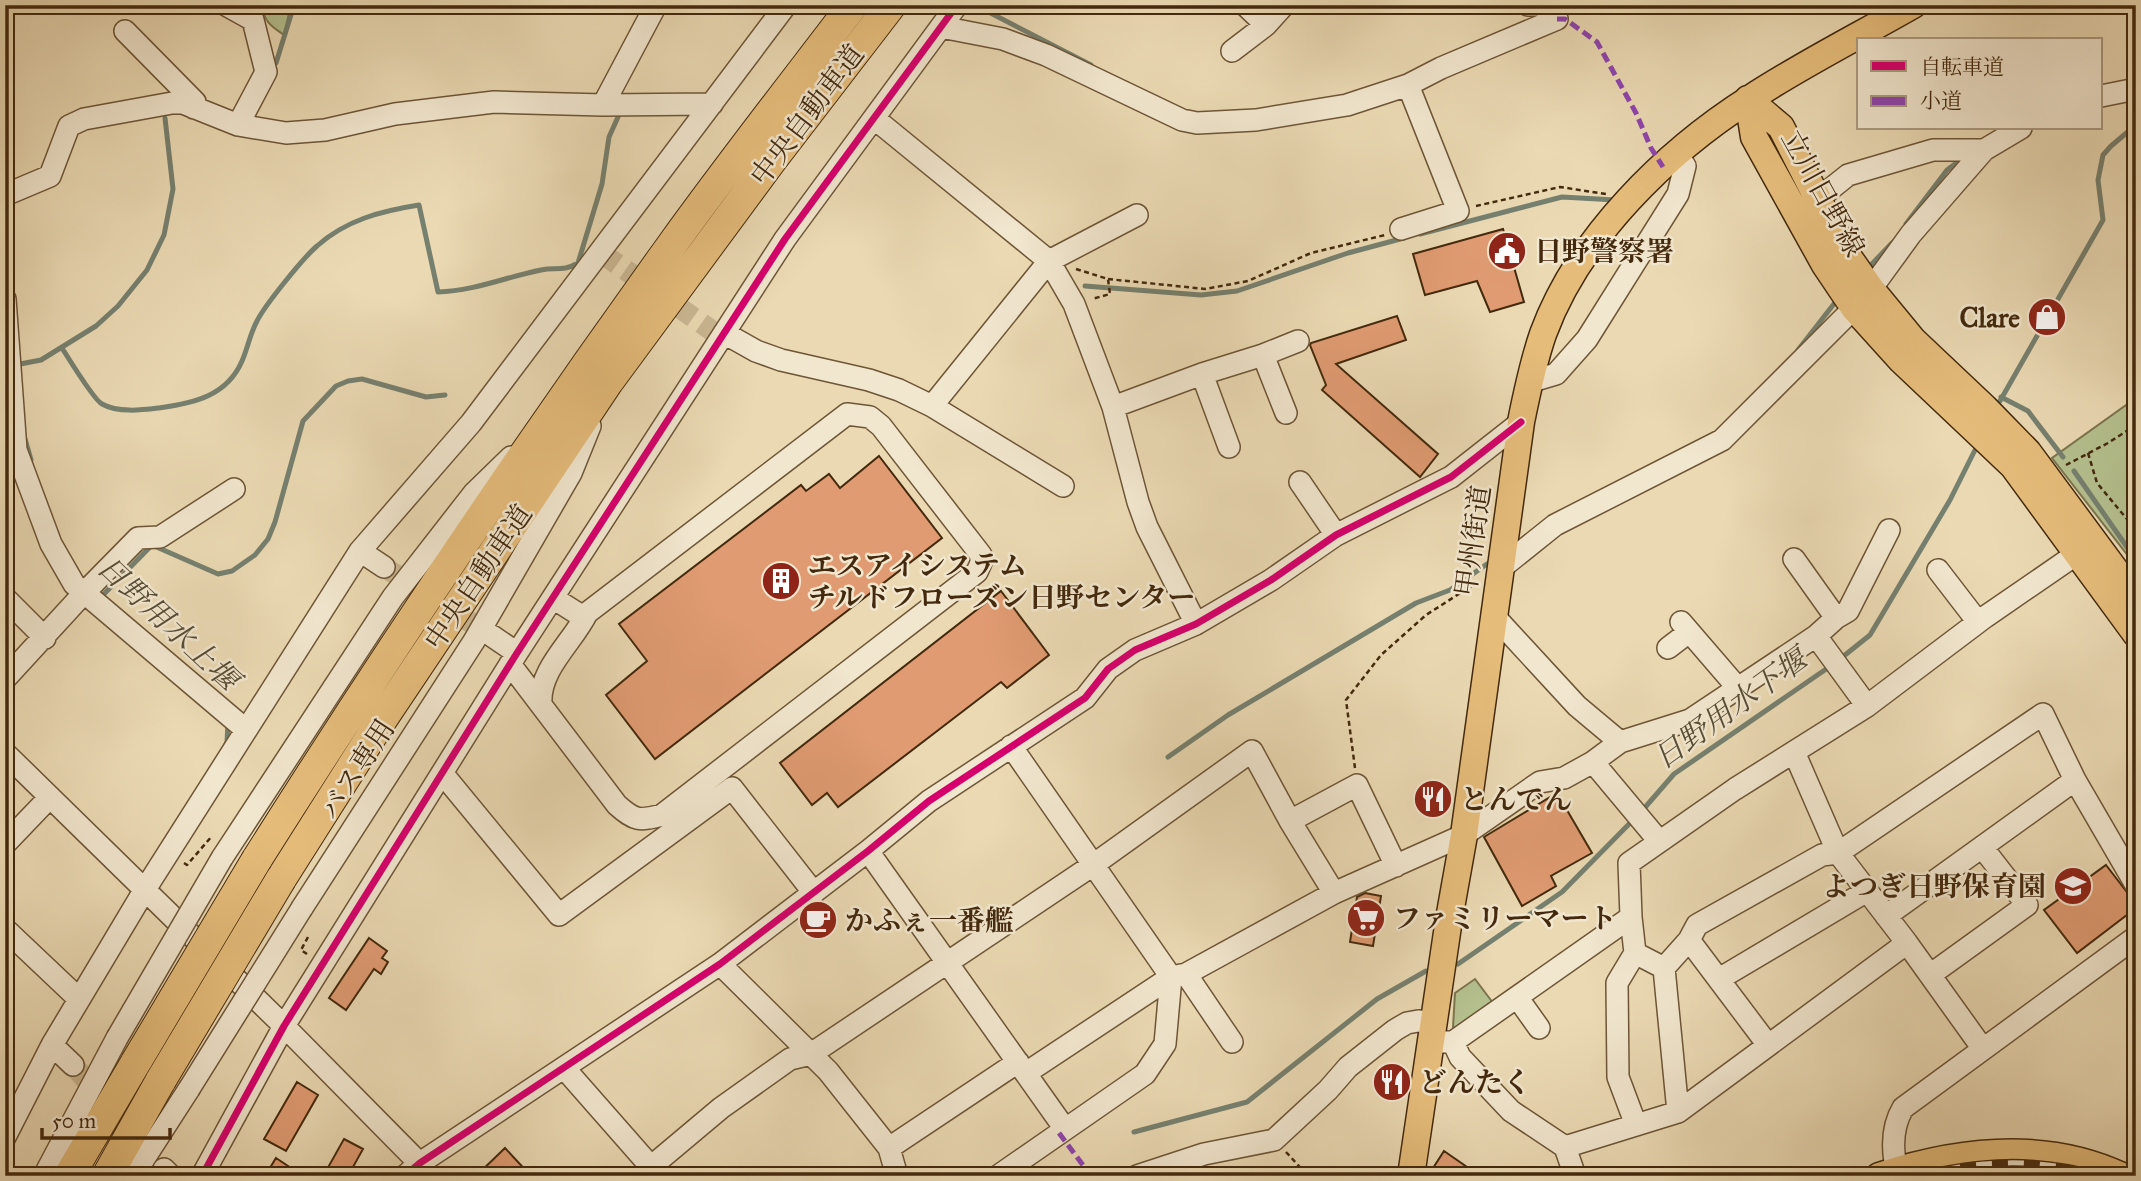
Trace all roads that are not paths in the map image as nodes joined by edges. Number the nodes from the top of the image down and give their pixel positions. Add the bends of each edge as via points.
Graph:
1 (226, 5) edge
2 (656, 5) edge
3 (786, 5) edge
4 (853, 5) edge
5 (891, 5) edge
6 (957, 5) edge
7 (1245, 5) edge
8 (1284, 5) edge
9 (1528, 5) edge
10 (1913, 5) edge
11 (1550, 9) edge
12 (252, 13) edge
13 (1266, 24) junction
14 (941, 27) junction
15 (125, 31) dead end
16 (1232, 51) dead end
17 (1408, 85) junction
18 (2136, 89) edge
19 (2102, 96) edge
20 (1748, 99) junction
21 (712, 104) junction
22 (603, 106) junction
23 (194, 107) junction
24 (875, 120) junction
25 (238, 125) junction
26 (2018, 130) edge
27 (1984, 150) junction
28 (1677, 155) junction
29 (5, 195) edge
30 (1818, 199) junction
31 (1137, 215) dead end
32 (1401, 229) road end
33 (1049, 261) junction
34 (5, 299) edge
35 (1863, 299) junction
36 (724, 332) junction
37 (1298, 341) dead end
38 (1263, 355) junction
39 (1202, 374) junction
40 (608, 382) junction
41 (1529, 382) junction
42 (932, 406) junction
43 (1114, 407) junction
44 (1286, 413) dead end
45 (549, 419) junction
46 (10, 422) edge
47 (1521, 422) junction
48 (1229, 447) dead end
49 (2020, 459) junction
50 (1300, 482) dead end
51 (1062, 486) dead end
52 (234, 489) dead end
53 (1889, 530) dead end
54 (1336, 534) junction
55 (360, 551) junction
56 (2078, 553) junction
57 (1794, 559) dead end
58 (384, 567) tunnel mouth
59 (1500, 569) junction
60 (1938, 570) dead end
61 (88, 588) junction
62 (5, 598) edge
63 (553, 598) junction
64 (2136, 598) edge
65 (587, 613) junction
66 (1494, 617) junction
67 (1836, 618) junction
68 (1978, 622) junction
69 (1196, 624) junction
70 (2136, 635) edge
71 (492, 636) tunnel mouth
72 (1816, 636) junction
73 (45, 638) junction
74 (1668, 648) dead end
75 (514, 658) junction
76 (5, 680) edge
77 (1737, 687) junction
78 (541, 703) junction
79 (1867, 706) junction
80 (234, 719) junction
81 (1620, 742) junction
82 (1011, 746) junction
83 (1794, 752) junction
84 (5, 753) edge
85 (1593, 761) junction
86 (442, 773) junction
87 (2075, 780) junction
88 (50, 797) junction
89 (1290, 821) junction
90 (1464, 835) junction
91 (1658, 841) junction
92 (5, 844) edge
93 (1982, 847) junction
94 (868, 851) junction
95 (1838, 853) junction
96 (1093, 865) junction
97 (1396, 866) junction
98 (2136, 885) edge
99 (144, 891) junction
100 (1867, 891) junction
101 (814, 893) junction
102 (1334, 893) junction
103 (1886, 916) junction
104 (1631, 917) junction
105 (5, 929) edge
106 (2136, 937) edge
107 (1689, 940) junction
108 (1907, 943) junction
109 (1636, 953) junction
110 (949, 962) junction
111 (720, 964) junction
112 (1664, 968) junction
113 (1178, 975) junction
114 (1930, 975) junction
115 (1719, 979) junction
116 (1517, 997) junction
117 (79, 999) junction
118 (284, 1026) junction
119 (1539, 1028) dead end
120 (1439, 1035) junction
121 (1232, 1042) dead end
122 (52, 1045) junction
123 (1768, 1045) junction
124 (1983, 1049) junction
125 (811, 1054) junction
126 (73, 1065) tunnel mouth
127 (1022, 1067) junction
128 (565, 1069) junction
129 (1678, 1112) junction
130 (1636, 1125) junction
131 (1065, 1129) junction
132 (5, 1137) edge
133 (1565, 1146) junction
134 (889, 1148) junction
135 (419, 1172) edge
136 (650, 1172) edge
137 (893, 1174) edge
138 (1891, 1174) edge
139 (44, 1176) edge
140 (69, 1176) edge
141 (107, 1176) edge
142 (133, 1176) edge
143 (202, 1176) edge
144 (998, 1176) edge
145 (1137, 1176) edge
146 (1411, 1176) edge
147 (1575, 1176) edge
148 (2122, 1176) edge

1 - 12 street
2 - 22 street
3 - 21 street
4 - 45 highway, 中央自動車道 via 673,244
5 - 40 highway, 中央自動車道
6 - 14 street
7 - 13 street
8 - 13 street
9 - 11 street
10 - 20 main road, 甲州街道
11 - 17 street
12 - 25 street via 266,72
13 - 16 street
14 - 17 street via 1003,39 1046,55 1197,123 1313,112
14 - 24 street
15 - 23 street via 195,102
17 - 32 street via 1458,211
18 - 19 street
20 - 28 main road, 甲州街道
20 - 30 main road, 立川日野線 via 1781,127
20 - 35 main road, 立川日野線 via 1754,137 1825,265
21 - 22 street
21 - 55 street via 471,423
22 - 25 street via 494,102 286,134
23 - 25 street
23 - 29 street via 172,103 84,119 69,126 50,177
24 - 33 street
24 - 36 street via 785,239
26 - 27 street
27 - 30 street via 1933,150 1848,176
27 - 35 street via 1911,234
28 - 41 main road, 甲州街道 via 1631,197 1589,248 1544,332
28 - 41 street via 1685,166 1678,194 1587,339 1556,374
30 - 35 main road, 立川日野線
31 - 33 street
33 - 42 street
33 - 43 street via 1074,304
34 - 46 street
35 - 49 main road, 立川日野線 via 1985,408
35 - 59 street via 1722,440 1555,525
36 - 42 street via 781,360 869,380
36 - 63 street
37 - 38 street
38 - 39 street
38 - 44 street
39 - 43 street
39 - 48 street
40 - 141 highway, 中央自動車道, bridge via 281,879
40 - 142 street, バス専用, bridge via 571,473 474,641
41 - 47 main road, 甲州街道
42 - 51 street
43 - 69 street via 1147,527
45 - 139 street, bridge via 474,493 393,597 234,838 117,1038
45 - 140 highway, 中央自動車道, bridge via 369,682 257,859
46 - 61 street via 51,544 74,584
47 - 54 street via 1451,477
47 - 59 main road, 甲州街道
49 - 56 main road, 立川日野線
49 - 64 main road, 立川日野線
50 - 54 street
52 - 61 street via 160,537 138,538
53 - 67 street via 1848,611
54 - 69 street via 1271,580
55 - 58 street
55 - 80 street
56 - 68 street
56 - 70 main road, 立川日野線
57 - 67 street
59 - 66 main road, 甲州街道
60 - 68 street
61 - 73 street
61 - 80 street
62 - 73 street
63 - 65 street via 580,615
63 - 75 street
65 - 78 street via 548,672
65 - 78 street via 847,414 870,417 881,425 981,555 977,572 662,815 632,819 617,806
66 - 81 street via 1577,706
66 - 90 main road, 甲州街道
67 - 72 street
68 - 79 street
69 - 82 street via 1135,650 1108,669 1085,698
71 - 75 street
72 - 77 street
72 - 79 street
73 - 76 street
74 - 77 street via 1685,627
75 - 78 street
75 - 86 street
77 - 81 street via 1690,720
79 - 83 street
80 - 99 street via 168,854
81 - 85 street
82 - 94 street via 929,801
82 - 96 street
83 - 91 street
83 - 95 street
84 - 88 street
85 - 90 street via 1564,778 1541,782
85 - 91 street
86 - 101 street via 559,915 732,788
86 - 118 street
87 - 93 street
87 - 95 street via 2043,714
87 - 98 street
88 - 92 street
88 - 99 street
89 - 96 street via 1252,751
89 - 97 street via 1357,785
89 - 102 street
90 - 97 street
90 - 120 main road, 甲州街道
91 - 104 street via 1629,863
93 - 103 street
93 - 114 street via 2027,905
94 - 101 street
94 - 110 street
95 - 100 street
95 - 107 street via 1822,855 1697,925
96 - 110 street
96 - 113 street
97 - 102 street
99 - 117 street
99 - 118 street
100 - 103 street
100 - 115 street
101 - 111 street
102 - 113 street
103 - 108 street
104 - 109 street
104 - 116 street
105 - 117 street
106 - 124 street
107 - 112 street
107 - 115 street
108 - 114 street
108 - 123 street
109 - 112 street
109 - 130 street via 1617,983 1618,1077
110 - 125 street
110 - 127 street
111 - 125 street
111 - 128 street
112 - 129 street
113 - 121 street
113 - 127 street
113 - 131 street via 1165,1044 1145,1074
114 - 124 street
115 - 123 street
116 - 119 street
116 - 120 street
117 - 122 street
118 - 135 street
118 - 143 street
120 - 133 street via 1511,1111
120 - 145 street via 1418,1021 1395,1030 1348,1067 1274,1140 1204,1154
120 - 146 main road, 甲州街道
122 - 126 street
122 - 132 street
123 - 129 street
124 - 138 street via 1903,1108 1896,1119
125 - 134 street
125 - 136 street via 790,1059 721,1108
127 - 131 street
127 - 134 street
128 - 135 street
128 - 136 street
129 - 130 street
130 - 133 street
131 - 144 street
133 - 147 street
134 - 137 street
138 - 148 main road via 1956,1156 2016,1152 2075,1160

